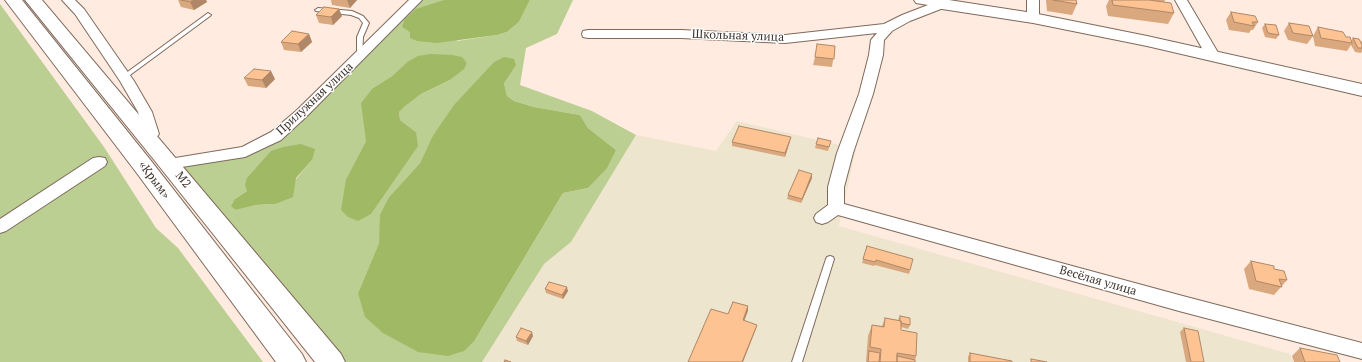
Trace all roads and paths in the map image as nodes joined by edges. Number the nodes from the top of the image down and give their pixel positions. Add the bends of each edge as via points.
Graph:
1 (13, 0) edge
2 (33, 0) edge
3 (68, 0) edge
4 (416, 0) edge
5 (920, 0) edge
6 (1033, 0) edge
7 (1182, 0) edge
8 (939, 2) edge
9 (318, 10) dead end
10 (208, 15) dead end
11 (1033, 18) junction
12 (887, 28) junction
13 (588, 34) dead end
14 (360, 56) junction
15 (1213, 56) junction
16 (124, 77) junction
17 (1362, 90) edge
18 (148, 138) junction
19 (99, 162) dead end
20 (170, 164) junction
21 (0, 227) edge
22 (830, 259) dead end
23 (1362, 351) edge
24 (292, 362) edge
25 (331, 362) edge
26 (797, 362) edge

1 - 24 main road, «Крым»
2 - 18 main road, М2
3 - 16 street via 80,12
4 - 14 street, Прилужная улица
5 - 8 street
6 - 11 street
7 - 15 street
8 - 11 main road
8 - 12 street
9 - 14 lane via 352,13 361,17 366,23 360,38
10 - 16 lane
11 - 15 main road
12 - 13 street, Школьная улица via 785,39 681,34
12 - 23 street, Весёлая улица via 878,40 866,94 845,153 829,213
14 - 20 street, Прилужная улица via 276,136 245,152
15 - 17 main road
16 - 18 street via 145,112 152,134
18 - 20 main road, М2
19 - 21 street
20 - 25 main road, М2
22 - 26 lane

